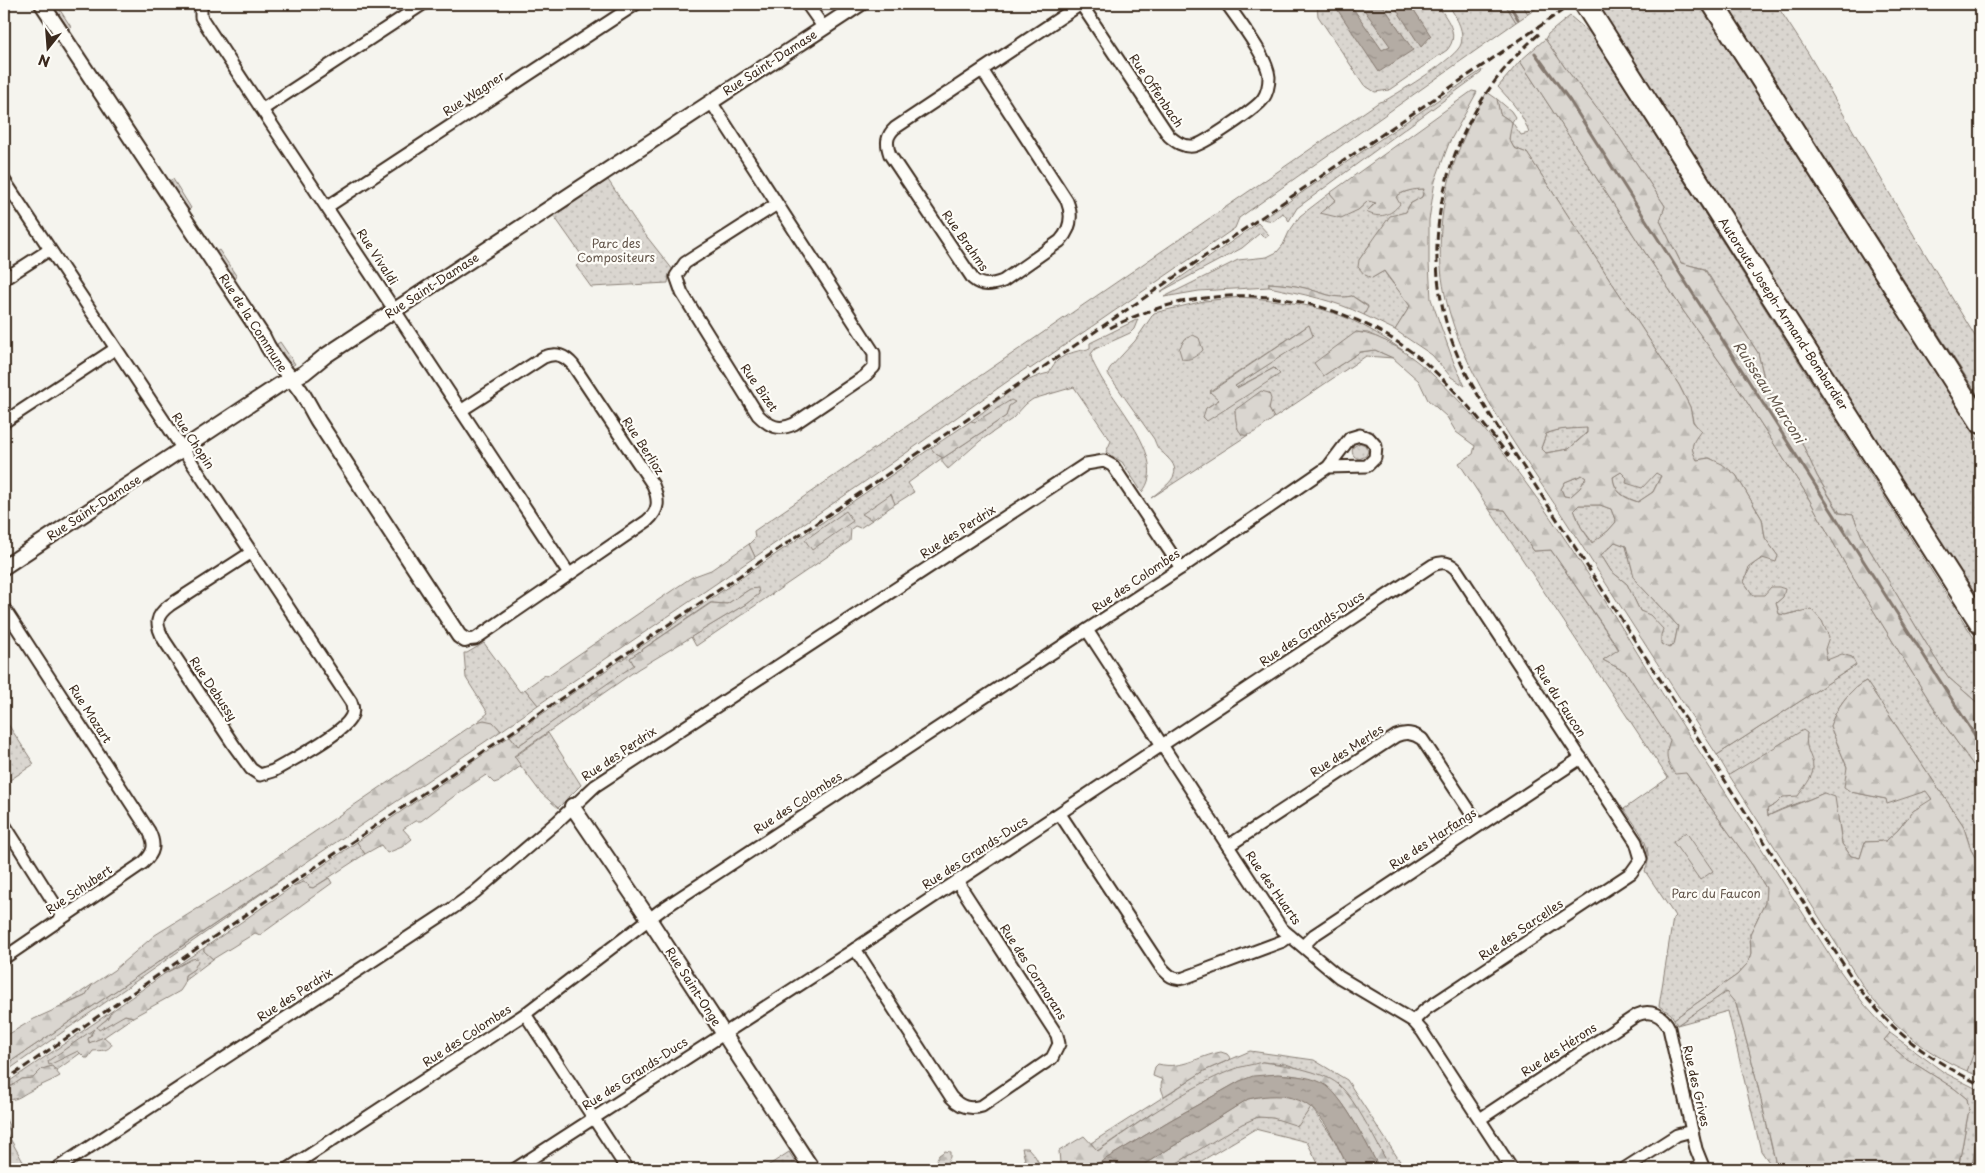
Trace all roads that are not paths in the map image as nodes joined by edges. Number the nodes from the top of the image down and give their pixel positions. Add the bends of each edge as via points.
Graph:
1 (42, 4) edge
2 (201, 4) edge
3 (423, 4) edge
4 (636, 4) edge
5 (807, 4) edge
6 (860, 4) edge
7 (1081, 4) edge
8 (1227, 4) edge
9 (1713, 4) edge
10 (1587, 6) edge
11 (824, 28) junction
12 (982, 70) junction
13 (710, 102) junction
14 (263, 109) junction
15 (4, 180) edge
16 (777, 204) junction
17 (327, 207) junction
18 (49, 250) junction
19 (4, 279) edge
20 (395, 310) junction
21 (115, 349) junction
22 (290, 380) junction
23 (462, 410) junction
24 (4, 422) edge
25 (1981, 423) edge
26 (182, 450) junction
27 (1328, 467) dead end
28 (252, 552) junction
29 (1449, 563) joint
30 (4, 567) edge
31 (1181, 568) junction
32 (569, 574) junction
33 (4, 608) edge
34 (1981, 624) edge
35 (1087, 630) junction
36 (465, 640) joint
37 (351, 718) joint
38 (1161, 745) junction
39 (1581, 758) junction
40 (572, 806) junction
41 (1060, 814) junction
42 (4, 824) edge
43 (1479, 825) junction
44 (152, 836) joint
45 (1228, 846) junction
46 (1641, 858) joint
47 (957, 880) junction
48 (63, 916) junction
49 (649, 920) junction
50 (1290, 936) junction
51 (1302, 946) junction
52 (854, 949) junction
53 (4, 958) edge
54 (525, 1014) junction
55 (1655, 1014) joint
56 (1413, 1021) junction
57 (723, 1034) junction
58 (593, 1118) junction
59 (1480, 1119) junction
60 (1692, 1131) junction
61 (56, 1169) edge
62 (288, 1169) edge
63 (515, 1169) edge
64 (627, 1169) edge
65 (812, 1169) edge
66 (1512, 1169) edge
67 (1624, 1169) edge
68 (1704, 1169) edge

1 - 22 street, Rue de la Commune
2 - 14 street, Rue Vivaldi via 201,17
3 - 14 street
4 - 17 street, Rue Wagner
5 - 11 street
6 - 11 street, Rue Saint-Damase
7 - 8 street, Rue Offenbach via 1169,136 1179,144 1191,146 1203,142 1258,105 1267,91 1269,75 1264,60
7 - 12 street, Rue Brahms
9 - 25 highway
10 - 34 highway, Autoroute Joseph-Armand-Bombardier
11 - 13 street, Rue Saint-Damase
12 - 12 street, Rue Brahms via 895,128 887,140 887,147 973,279 986,285 1003,281 1060,241 1066,235 1071,217 1067,201
13 - 16 street, Rue Bizet
13 - 20 street, Rue Saint-Damase
14 - 17 street, Rue Vivaldi
15 - 18 street, Rue Chopin
16 - 16 street, Rue Bizet via 691,259 676,276 682,293 758,416 770,426 783,429 865,376 874,367 875,358 872,348
17 - 20 street, Rue Vivaldi
18 - 19 street
18 - 21 street, Rue Chopin
20 - 22 street, Rue Saint-Damase
20 - 23 street, Rue Vivaldi
21 - 24 street
21 - 26 street, Rue Chopin
22 - 26 street, Rue Saint-Damase
22 - 36 street, Rue de la Commune via 300,390
23 - 32 street, Rue Vivaldi
23 - 32 street, Rue Berlioz via 544,357 563,356 573,365 653,485 658,506 651,518
26 - 28 street, Rue Chopin
26 - 30 street, Rue Saint-Damase
27 - 31 street, Rue des Colombes
28 - 37 street, Rue Chopin via 347,696 353,707
28 - 37 street, Rue Debussy via 163,610 158,622 164,640 243,759 260,775 273,771 335,733
29 - 38 street, Rue des Grands-Ducs via 1433,565
29 - 39 street, Rue du Faucon
31 - 35 street, Rue des Colombes
31 - 40 street, Rue des Perdrix via 1114,466 1104,461 1086,464 595,786
32 - 36 street, Rue Berlioz via 475,639
33 - 44 street, Rue Mozart
35 - 38 street, Rue des Huarts
35 - 49 street, Rue des Colombes
38 - 41 street, Rue des Grands-Ducs
38 - 45 street, Rue des Huarts
39 - 43 street, Rue des Harfangs
39 - 46 street, Rue du Faucon via 1636,842
40 - 49 street, Rue Saint-Onge
40 - 61 street, Rue des Perdrix via 454,908
41 - 47 street, Rue des Grands-Ducs
41 - 50 street via 1170,976 1184,978
42 - 48 street
43 - 45 street, Rue des Merles via 1422,739 1414,734 1404,734 1396,736
43 - 51 street, Rue des Harfangs via 1314,934
44 - 48 street, Rue Schubert via 154,849 143,863
45 - 50 street, Rue des Huarts via 1282,929
46 - 56 street, Rue des Sarcelles via 1631,873 1426,1009
47 - 52 street, Rue des Grands-Ducs
47 - 52 street, Rue des Cormorans via 1059,1039 1055,1055 1042,1066 982,1106 970,1108 958,1103
48 - 53 street, Rue Schubert
49 - 54 street, Rue des Colombes
49 - 57 street, Rue Saint-Onge
50 - 51 street, Rue des Huarts
51 - 56 street, Rue des Huarts via 1339,977
52 - 57 street, Rue des Grands-Ducs
54 - 58 street
54 - 62 street, Rue des Colombes
55 - 59 street, Rue des Hérons via 1637,1015
55 - 60 street, Rue des Grives via 1669,1028
56 - 59 street, Rue des Huarts
57 - 58 street, Rue des Grands-Ducs
57 - 65 street, Rue Saint-Onge
58 - 63 street, Rue des Grands-Ducs
58 - 64 street
59 - 66 street, Rue des Huarts
60 - 67 street via 1677,1135
60 - 68 street, Rue des Grives

